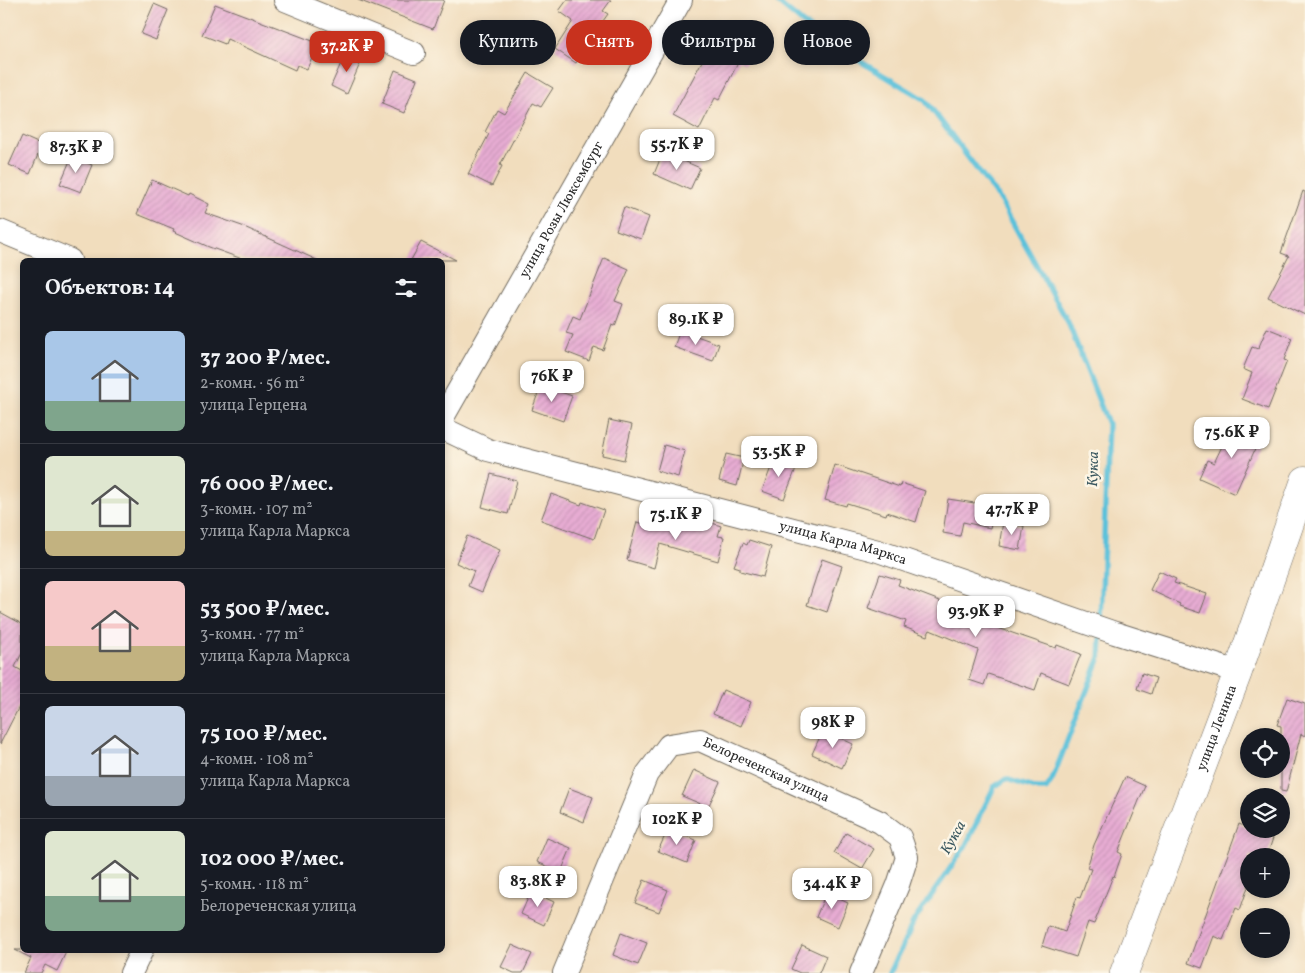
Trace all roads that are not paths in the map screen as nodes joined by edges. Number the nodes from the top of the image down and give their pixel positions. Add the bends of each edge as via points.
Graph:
1 (286, 0) edge
2 (681, 0) edge
3 (414, 53) dead end
4 (0, 231) edge
5 (65, 258) edge
6 (445, 413) edge
7 (445, 429) edge
8 (1305, 480) edge
9 (1238, 672) junction
10 (141, 953) edge
11 (132, 973) edge
12 (564, 973) edge
13 (862, 973) edge
14 (1124, 973) edge

1 - 3 street
2 - 6 street, улица Розы Люксембург
4 - 5 street
7 - 9 street, улица Карла Маркса via 488,450 878,551
8 - 9 street, улица Ленина
9 - 14 street, улица Ленина
10 - 11 street
12 - 13 street, Белореченская улица via 647,774 669,745 700,740 880,822 900,837 907,857

